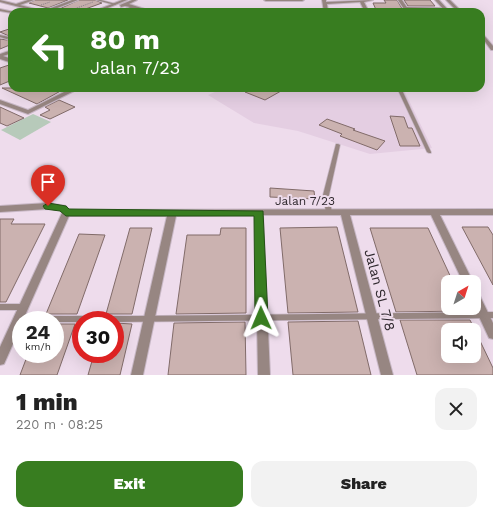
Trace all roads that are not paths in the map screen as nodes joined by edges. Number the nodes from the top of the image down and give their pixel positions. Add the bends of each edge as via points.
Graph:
1 (32, 0) edge
2 (76, 0) edge
3 (98, 0) edge
4 (135, 0) edge
5 (266, 0) edge
6 (302, 0) edge
7 (371, 0) edge
8 (437, 0) edge
9 (448, 0) edge
10 (0, 1) edge
11 (324, 1) edge
12 (125, 2) edge
13 (362, 2) junction
14 (116, 4) junction
15 (16, 5) junction
16 (133, 7) joint
17 (33, 8) edge
18 (54, 8) edge
19 (105, 8) edge
20 (114, 8) edge
21 (136, 8) edge
22 (365, 8) edge
23 (444, 8) edge
24 (456, 8) edge
25 (0, 36) edge
26 (7, 38) dead end
27 (485, 40) edge
28 (493, 49) edge
29 (69, 92) edge
30 (401, 92) edge
31 (0, 102) edge
32 (338, 145) dead end
33 (429, 152) dead end
34 (0, 209) edge
35 (434, 212) junction
36 (493, 212) edge
37 (66, 213) junction
38 (172, 213) junction
39 (259, 213) junction
40 (329, 213) junction
41 (345, 213) junction
42 (465, 275) edge
43 (481, 305) edge
44 (0, 307) edge
45 (24, 307) junction
46 (22, 311) edge
47 (372, 315) junction
48 (488, 315) edge
49 (261, 318) junction
50 (64, 319) edge
51 (148, 320) junction
52 (12, 334) edge
53 (493, 334) edge
54 (0, 360) edge
55 (137, 375) edge
56 (264, 375) edge
57 (387, 375) edge

1 - 15 street
2 - 18 street
3 - 14 lane
4 - 12 street
5 - 6 street
7 - 13 street
8 - 23 street
9 - 24 street
10 - 15 street
11 - 13 street
12 - 14 street
12 - 16 street
12 - 20 street
13 - 22 street
14 - 19 street
15 - 17 street
16 - 21 street
25 - 26 street
27 - 28 street
29 - 31 street via 28,112
30 - 33 lane
32 - 40 lane via 326,195
34 - 37 street, Jalan 7/23 via 48,206 63,208
35 - 36 street, Jalan 7/23
35 - 41 street, Jalan 7/23
35 - 42 street
37 - 38 street, Jalan 7/23
37 - 45 street
38 - 39 street, Jalan 7/23
38 - 51 street
39 - 40 street, Jalan 7/23
39 - 49 street
40 - 41 street, Jalan 7/23
41 - 47 street, Jalan SL 7/8
43 - 48 street
44 - 45 lane
45 - 46 street
47 - 48 lane
47 - 49 lane
47 - 57 street, Jalan SL 7/8
48 - 53 street
49 - 51 lane
49 - 56 street
50 - 51 lane
51 - 55 street
52 - 54 street

